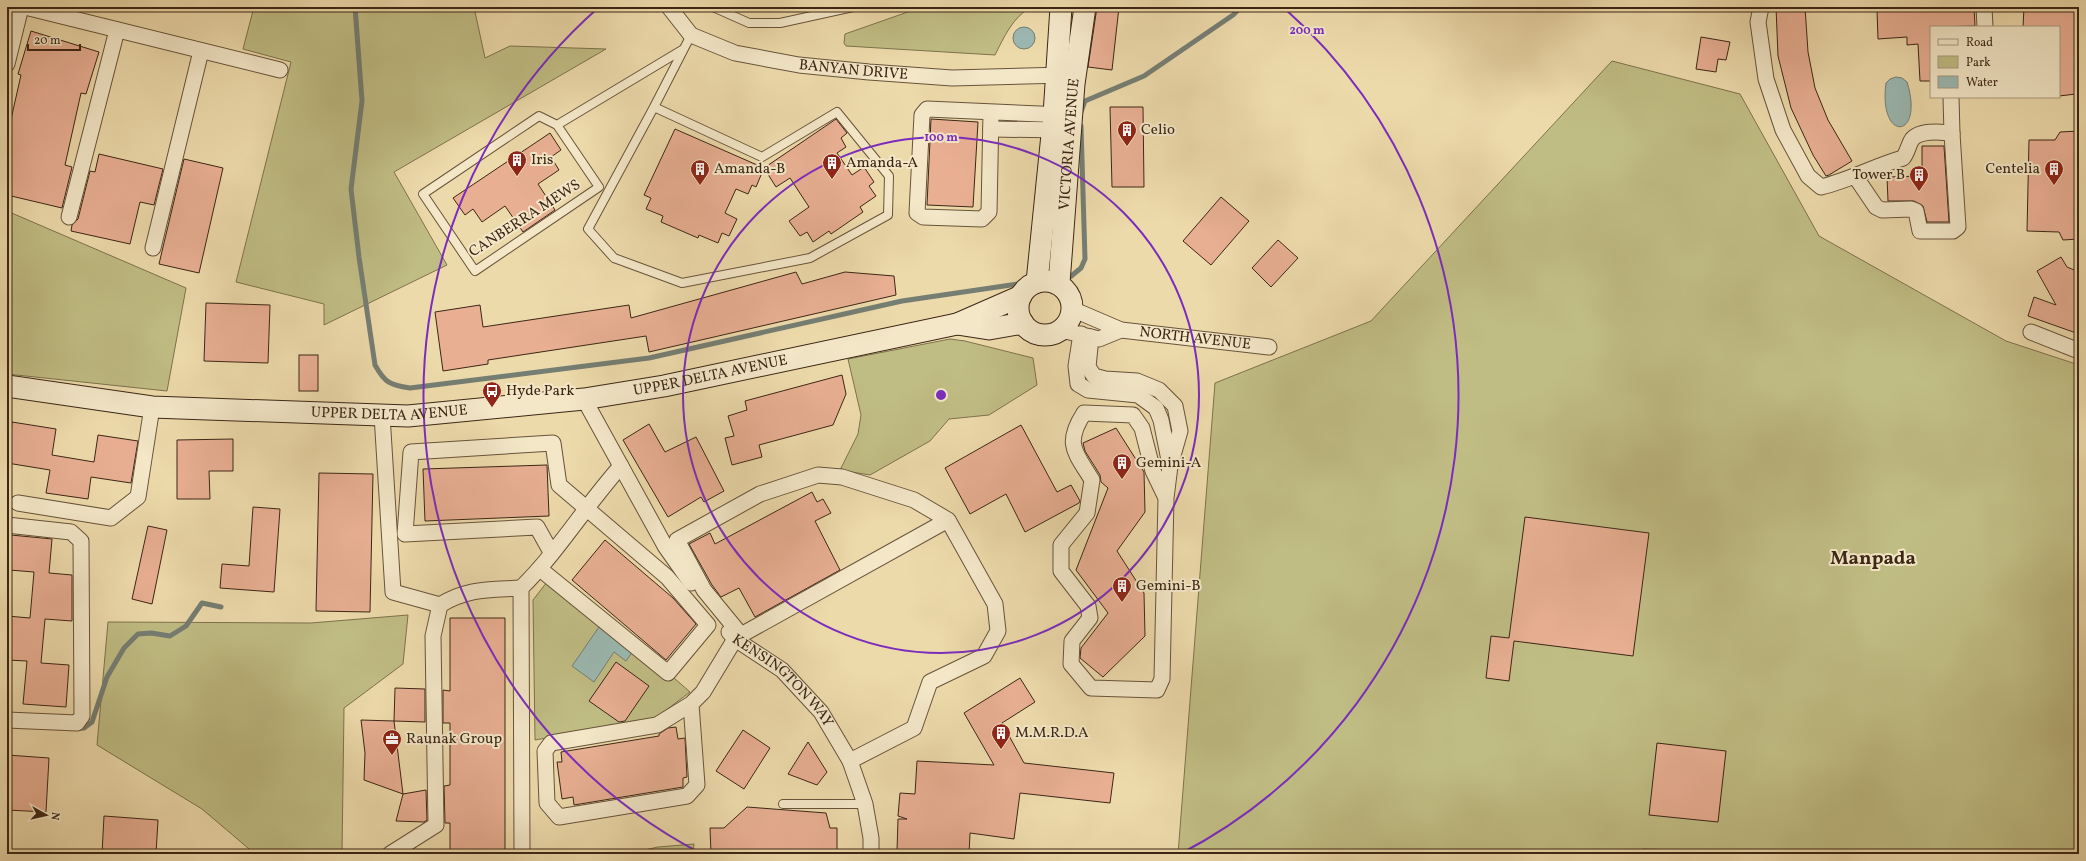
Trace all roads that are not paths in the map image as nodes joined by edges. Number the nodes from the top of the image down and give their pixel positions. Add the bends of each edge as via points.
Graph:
1 (21, 7) edge
2 (25, 7) edge
3 (669, 7) edge
4 (713, 7) edge
5 (853, 7) edge
6 (1061, 7) edge
7 (1085, 7) edge
8 (1761, 7) edge
9 (1984, 7) edge
10 (823, 10) edge
11 (1985, 26) edge
12 (117, 30) junction
13 (691, 35) junction
14 (683, 50) junction
15 (201, 51) junction
16 (7, 64) edge
17 (280, 70) dead end
18 (1066, 75) junction
19 (1951, 98) edge
20 (654, 107) junction
21 (991, 113) junction
22 (1062, 123) junction
23 (557, 125) junction
24 (991, 129) junction
25 (1952, 134) junction
26 (1855, 176) junction
27 (1055, 193) junction
28 (69, 217) dead end
29 (153, 248) dead end
30 (1037, 282) junction
31 (1059, 283) junction
32 (1020, 296) junction
33 (1072, 309) junction
34 (1022, 323) junction
35 (957, 324) junction
36 (1061, 330) junction
37 (1121, 330) junction
38 (2031, 332) dead end
39 (1086, 336) junction
40 (1268, 347) dead end
41 (2079, 351) edge
42 (1100, 384) junction
43 (7, 386) edge
44 (584, 399) junction
45 (152, 407) junction
46 (382, 415) junction
47 (621, 466) junction
48 (1166, 498) junction
49 (18, 503) dead end
50 (586, 508) junction
51 (948, 520) junction
52 (7, 525) edge
53 (551, 552) junction
54 (540, 569) junction
55 (521, 588) junction
56 (440, 605) junction
57 (735, 638) junction
58 (691, 704) junction
59 (7, 720) edge
60 (850, 760) junction
61 (783, 804) dead end
62 (864, 804) junction
63 (390, 854) edge
64 (522, 854) edge
65 (871, 854) edge

1 - 16 street
2 - 12 street
3 - 13 street, BANYAN DRIVE
4 - 10 lane via 749,23 780,23
5 - 10 lane
6 - 18 street, VICTORIA AVENUE
7 - 18 street, VICTORIA AVENUE
8 - 26 street via 1758,22 1766,79 1783,130 1808,176 1822,187
9 - 11 street
12 - 15 street
12 - 28 street
13 - 14 lane
13 - 18 street, BANYAN DRIVE via 735,53 799,65 952,78
14 - 20 lane
14 - 23 lane
15 - 17 street
15 - 29 street
18 - 22 street, VICTORIA AVENUE
19 - 25 street
20 - 20 lane via 588,229 614,258 682,283 810,258 888,215 889,176 838,112 762,157
21 - 22 street
21 - 24 street
21 - 24 street via 927,110 922,115 917,213 923,217 982,219 989,212
22 - 24 street
22 - 27 street, VICTORIA AVENUE
23 - 23 lane, CANBERRA MEWS via 599,187 474,271 423,194 539,116
25 - 26 street via 1918,134 1911,140 1903,158
25 - 26 street via 1958,227 1954,231 1920,231 1916,210 1882,210 1876,207
27 - 30 street, VICTORIA AVENUE
27 - 31 street, VICTORIA AVENUE
30 - 31 street
30 - 32 street
31 - 33 street via 1070,296
32 - 34 street via 1018,310
32 - 35 street, UPPER DELTA AVENUE
33 - 36 street via 1070,319
33 - 37 street
34 - 35 street, UPPER DELTA AVENUE via 989,329
34 - 36 street via 1040,335
35 - 44 street, UPPER DELTA AVENUE via 664,386
36 - 39 street
37 - 39 street via 1099,339
37 - 40 street, NORTH AVENUE
38 - 41 street
39 - 42 street via 1088,367
39 - 42 street via 1076,366 1077,391 1088,390
42 - 48 street via 1138,395 1156,408 1161,420 1170,466
43 - 45 street, UPPER DELTA AVENUE
44 - 46 street, UPPER DELTA AVENUE via 408,416
44 - 47 street, KENSINGTON WAY
45 - 46 street, UPPER DELTA AVENUE
45 - 49 street via 138,497 111,518
46 - 56 street via 393,592
47 - 50 street
47 - 57 street, KENSINGTON WAY via 666,546 712,614
48 - 48 street via 1153,471 1142,428 1133,415 1084,412 1076,426 1073,449 1092,480 1086,513 1061,545 1061,571 1088,606 1090,618 1072,641 1071,664 1091,688 1157,690 1162,679
50 - 53 street
50 - 53 street via 559,484 553,443 412,452 405,534 537,527
50 - 54 street via 667,577 708,625 668,673
51 - 51 street via 740,635 704,590 677,540 760,494 818,475 842,477 914,500
51 - 60 street via 995,604 998,631 984,656 930,682 914,728
52 - 59 street via 71,532 81,540 83,671 82,716 77,723
53 - 54 street
54 - 55 street
55 - 56 street via 473,591 456,596
55 - 64 street
56 - 63 street via 433,636 436,825
57 - 58 street via 703,692
57 - 60 street, KENSINGTON WAY via 782,670 821,712
58 - 58 street via 656,725 551,743 545,751 547,803 559,817 687,796 697,785
60 - 62 street, KENSINGTON WAY
61 - 62 lane
62 - 65 street, KENSINGTON WAY via 871,838

